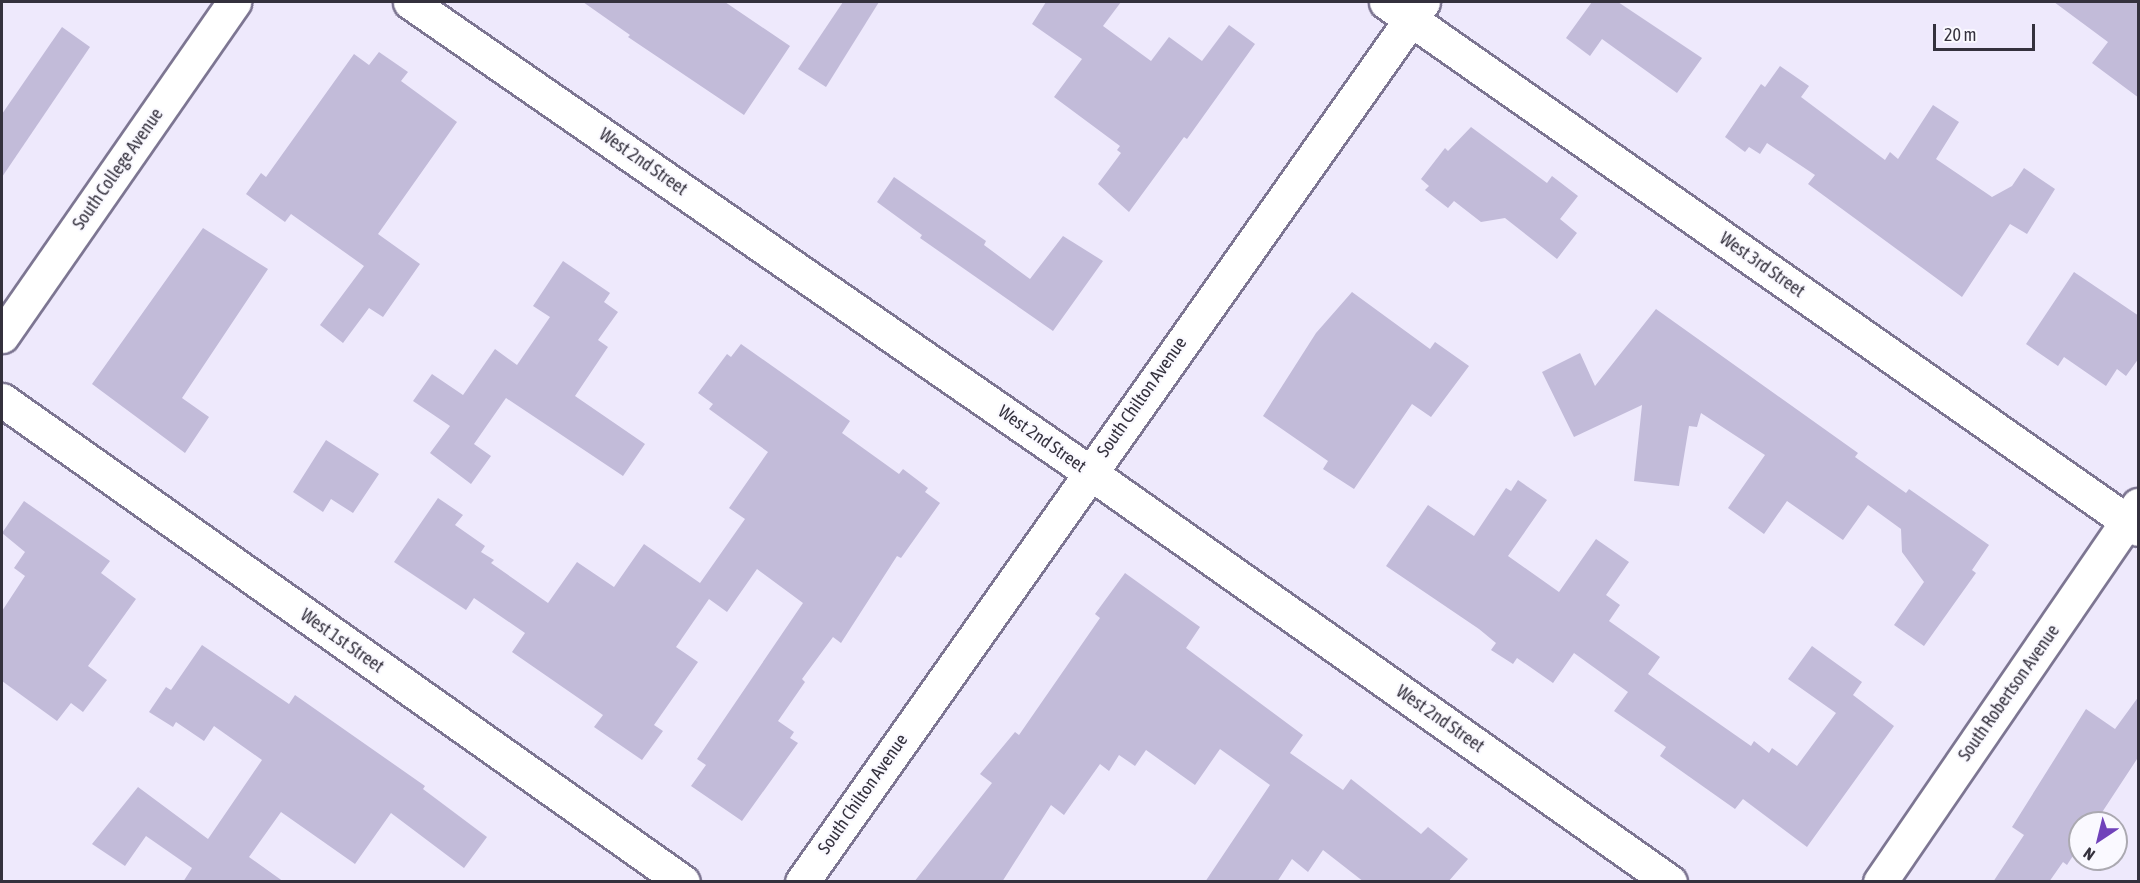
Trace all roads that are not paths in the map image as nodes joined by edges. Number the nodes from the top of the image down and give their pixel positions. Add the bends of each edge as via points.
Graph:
1 (234, 2) edge
2 (410, 2) edge
3 (1407, 7) edge
4 (2, 336) edge
5 (2, 400) edge
6 (1089, 472) junction
7 (2135, 518) edge
8 (683, 882) edge
9 (802, 882) edge
10 (1670, 882) edge
11 (1880, 882) edge

1 - 4 street, South College Avenue
2 - 6 street, West 2nd Street
3 - 6 street, South Chilton Avenue
3 - 7 street, West 3rd Street
5 - 8 street, West 1st Street
6 - 9 street, South Chilton Avenue
6 - 10 street, West 2nd Street
7 - 11 street, South Robertson Avenue

